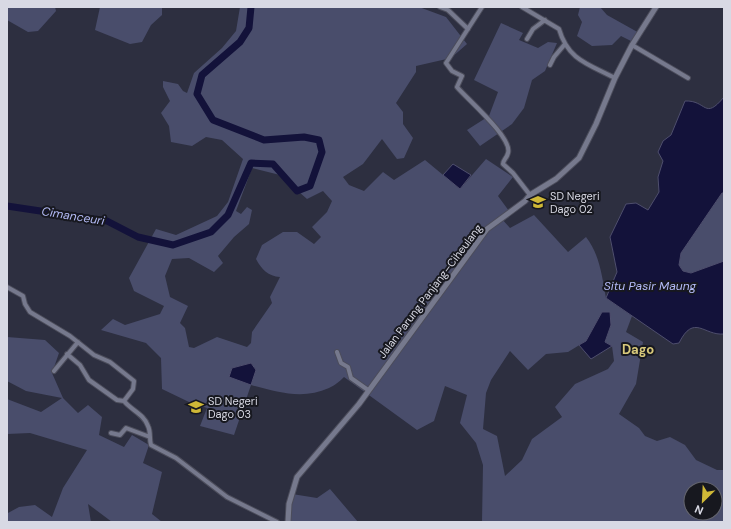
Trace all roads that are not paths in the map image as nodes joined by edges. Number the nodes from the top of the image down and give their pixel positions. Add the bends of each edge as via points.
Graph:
1 (440, 7) edge
2 (482, 7) edge
3 (522, 7) edge
4 (656, 7) edge
5 (545, 20) junction
6 (468, 29) junction
7 (527, 39) dead end
8 (565, 44) junction
9 (632, 45) junction
10 (550, 65) dead end
11 (615, 78) junction
12 (688, 78) dead end
13 (530, 195) junction
14 (7, 287) edge
15 (78, 342) junction
16 (337, 352) dead end
17 (67, 354) junction
18 (54, 371) dead end
19 (368, 390) junction
20 (124, 401) junction
21 (111, 433) dead end
22 (150, 437) junction
23 (277, 522) edge
24 (288, 522) edge

1 - 6 street via 448,10
2 - 6 street
3 - 5 street
4 - 9 street, Jalan Parung Panjang–Ciheulang
5 - 7 street
5 - 8 street via 560,29
6 - 13 street via 446,63 452,71 462,76 457,87 499,130 508,148 503,164
8 - 10 street
8 - 11 street via 580,60
9 - 11 street, Jalan Parung Panjang–Ciheulang
9 - 12 street
11 - 13 street, Jalan Parung Panjang–Ciheulang via 579,158 556,179
13 - 19 street, Jalan Parung Panjang–Ciheulang via 487,229
14 - 15 street via 23,296 30,312
15 - 17 street
15 - 20 street via 94,355 110,362 134,382 133,389
16 - 19 street via 341,363 348,367 352,378
17 - 18 street
17 - 20 street via 80,365 88,380 117,400
19 - 24 street, Jalan Parung Panjang–Ciheulang via 297,477 289,504
20 - 22 street via 146,421
21 - 22 street via 120,435 126,428
22 - 23 street via 151,444 176,458 227,497

